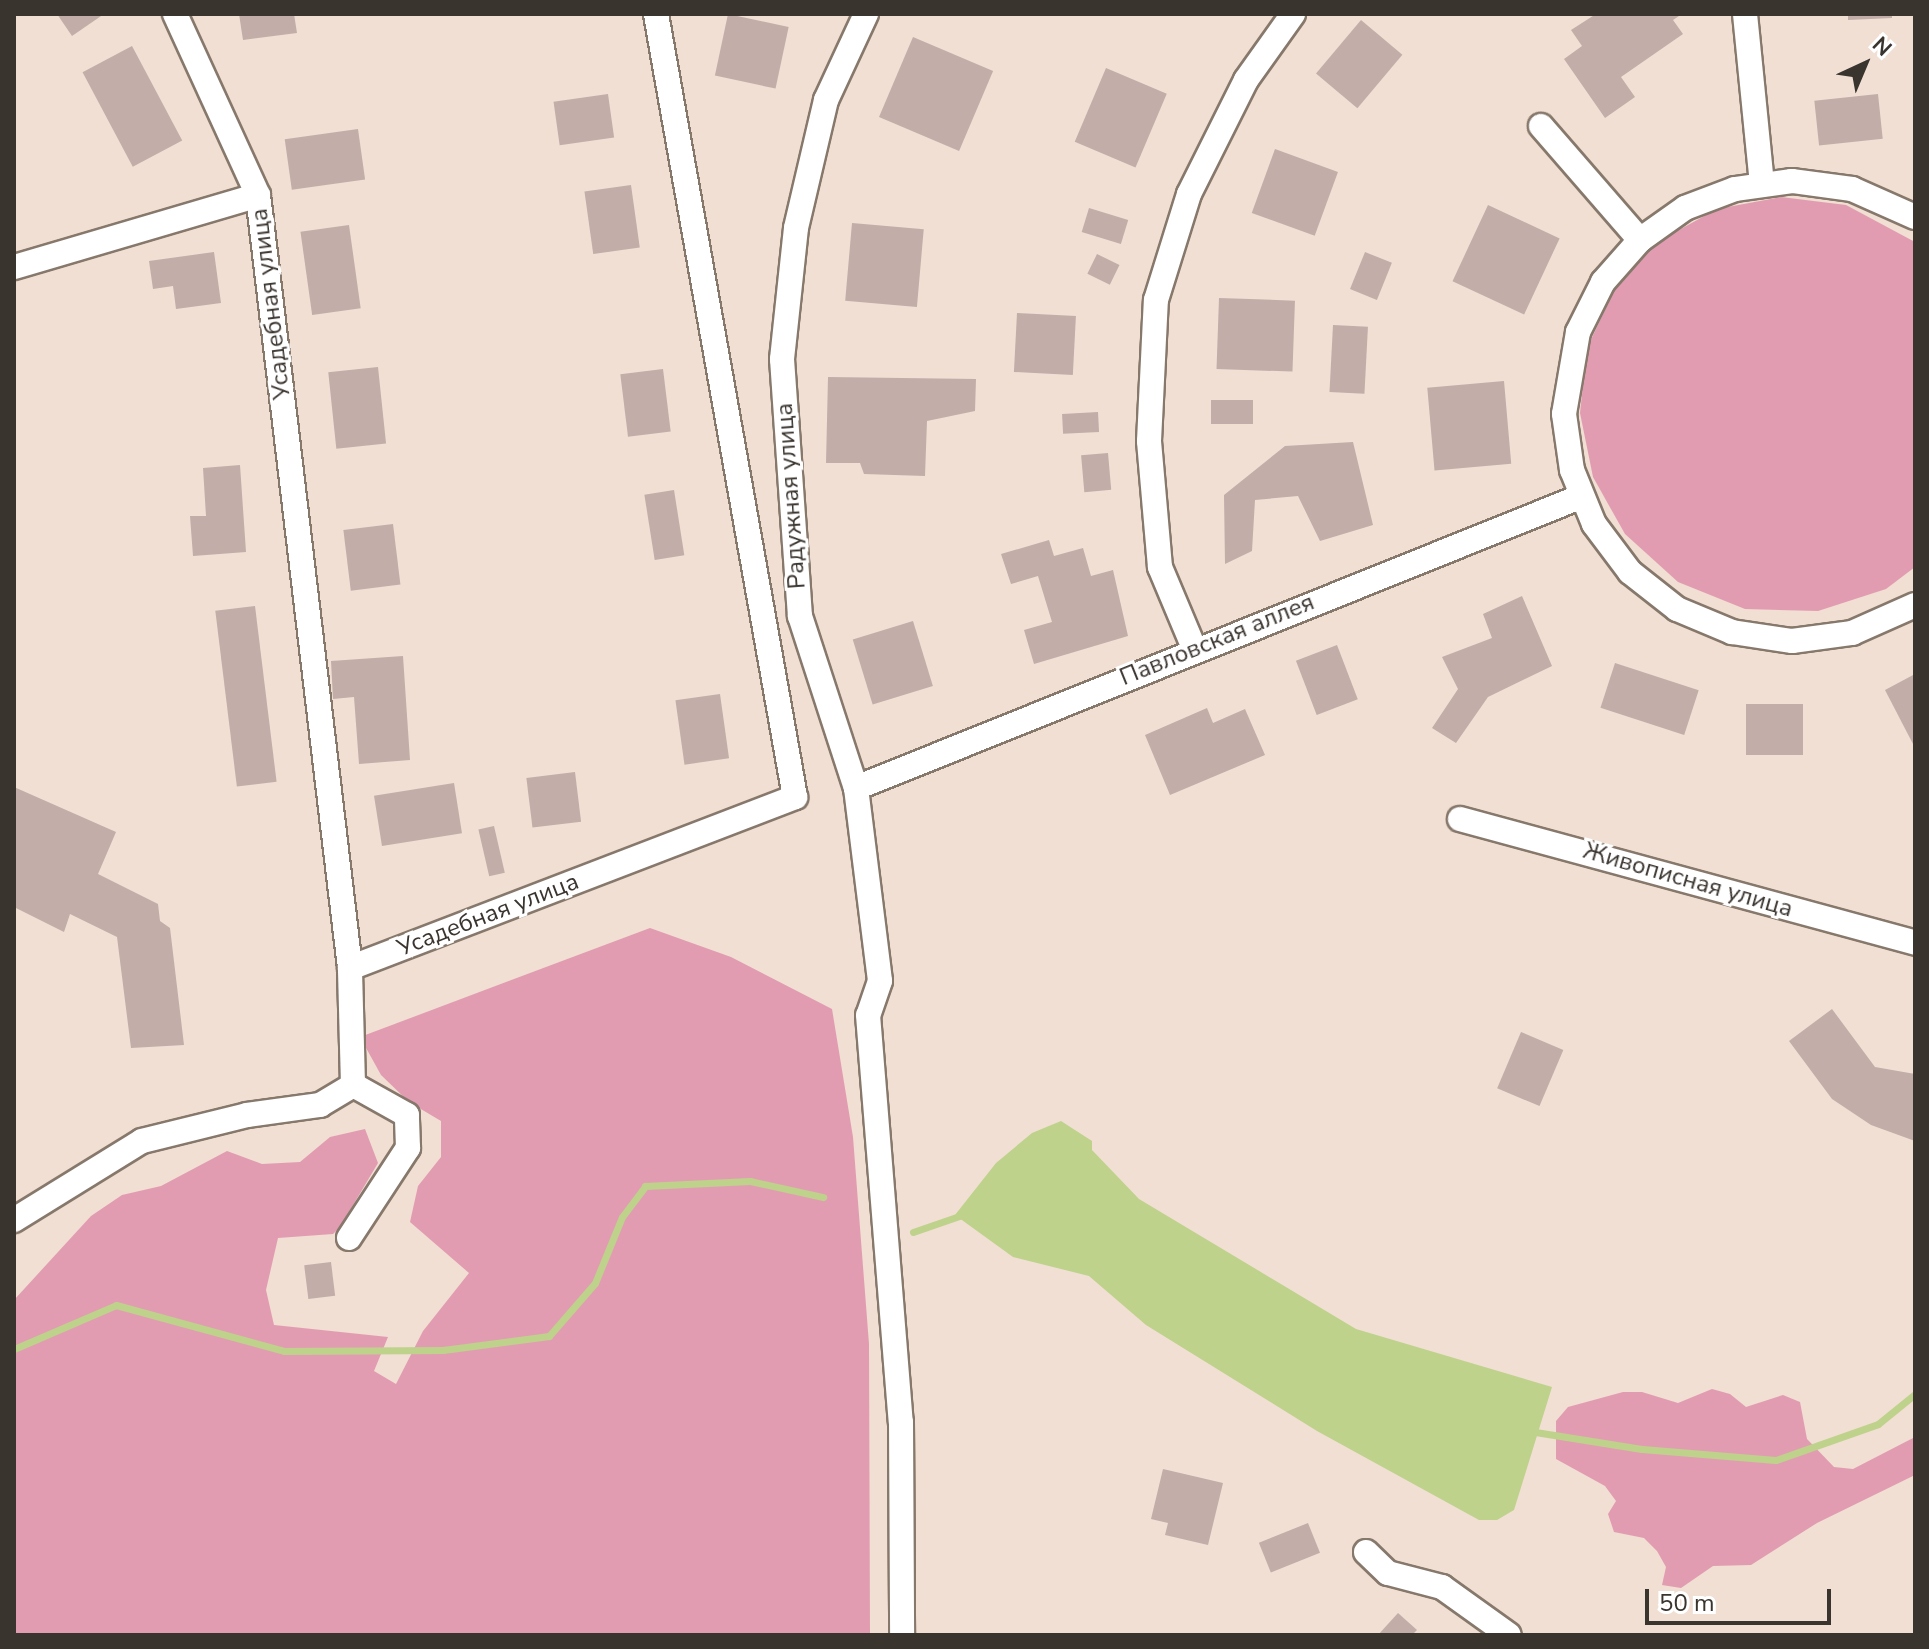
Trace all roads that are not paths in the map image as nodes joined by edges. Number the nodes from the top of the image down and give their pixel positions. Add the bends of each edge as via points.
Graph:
1 (175, 14) edge
2 (656, 14) edge
3 (866, 14) edge
4 (1293, 14) edge
5 (1745, 14) edge
6 (1541, 126) dead end
7 (1762, 183) junction
8 (258, 195) junction
9 (1915, 217) edge
10 (1640, 240) junction
11 (14, 267) edge
12 (1580, 497) junction
13 (1915, 605) edge
14 (1194, 648) junction
15 (856, 788) junction
16 (1460, 819) dead end
17 (1915, 943) edge
18 (350, 968) junction
19 (353, 1085) junction
20 (14, 1220) edge
21 (349, 1238) dead end
22 (1366, 1552) dead end
23 (902, 1635) edge
24 (1509, 1635) edge

1 - 8 street, Усадебная улица
2 - 18 street, Усадебная улица via 795,797
3 - 15 street, Радужная улица via 826,100 796,228 782,359 800,616
4 - 14 street via 1246,80 1189,194 1156,300 1149,441 1160,567
5 - 7 street
6 - 10 street
7 - 9 street via 1852,189
7 - 10 street via 1709,197
8 - 11 street
8 - 18 street, Усадебная улица
10 - 12 street via 1603,282 1570,359 1564,414
12 - 13 street via 1610,549 1652,592 1732,632 1822,639 1880,624
12 - 14 street, Павловская аллея
14 - 15 street, Павловская аллея
15 - 23 street, Радужная улица via 880,981 868,1015 901,1422
16 - 17 street, Живописная улица
18 - 19 street
19 - 20 street via 320,1105 247,1115 142,1141
19 - 21 street via 407,1115 408,1148
22 - 24 street via 1388,1573 1442,1587

